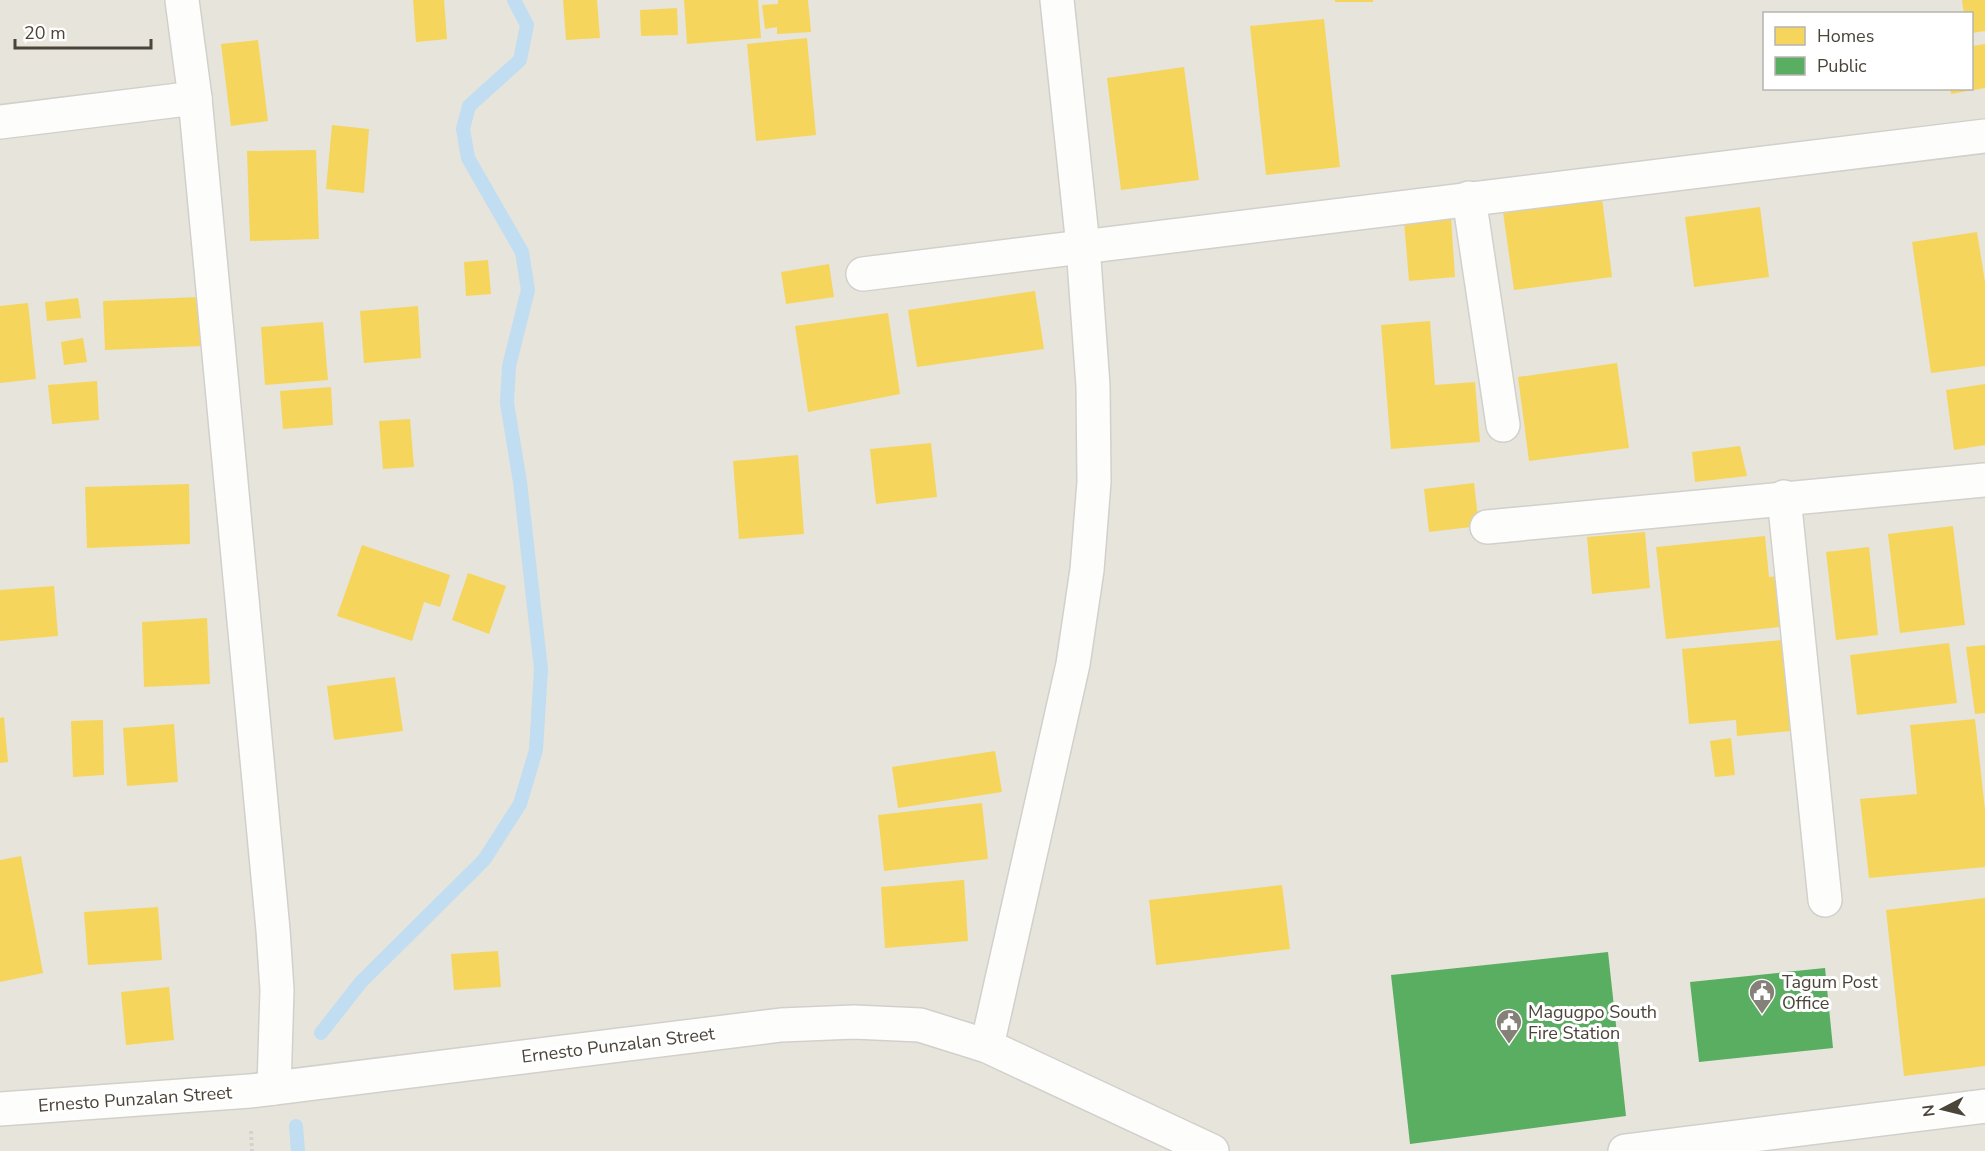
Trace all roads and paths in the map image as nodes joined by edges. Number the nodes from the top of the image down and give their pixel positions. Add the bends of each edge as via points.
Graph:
1 (182, 0) edge
2 (1057, 0) edge
3 (195, 98) junction
4 (0, 122) edge
5 (1985, 136) edge
6 (1469, 198) junction
7 (1083, 246) junction
8 (863, 274) dead end
9 (1503, 425) dead end
10 (1985, 480) edge
11 (1784, 497) junction
12 (1487, 527) dead end
13 (1825, 900) dead end
14 (987, 1046) junction
15 (274, 1088) junction
16 (1985, 1106) edge
17 (0, 1109) edge
18 (1212, 1151) edge
19 (1625, 1151) edge

1 - 3 street
2 - 7 street
3 - 4 street
3 - 15 street via 273,930 277,990
5 - 6 street
6 - 7 street
6 - 9 street
7 - 8 street
7 - 14 street via 1093,397 1094,482 1087,570 1073,664
10 - 11 street
11 - 12 street
11 - 13 street
14 - 15 street, Ernesto Punzalan Street via 920,1025 781,1025
14 - 18 street, Ernesto Punzalan Street
15 - 17 street, Ernesto Punzalan Street
16 - 19 street

